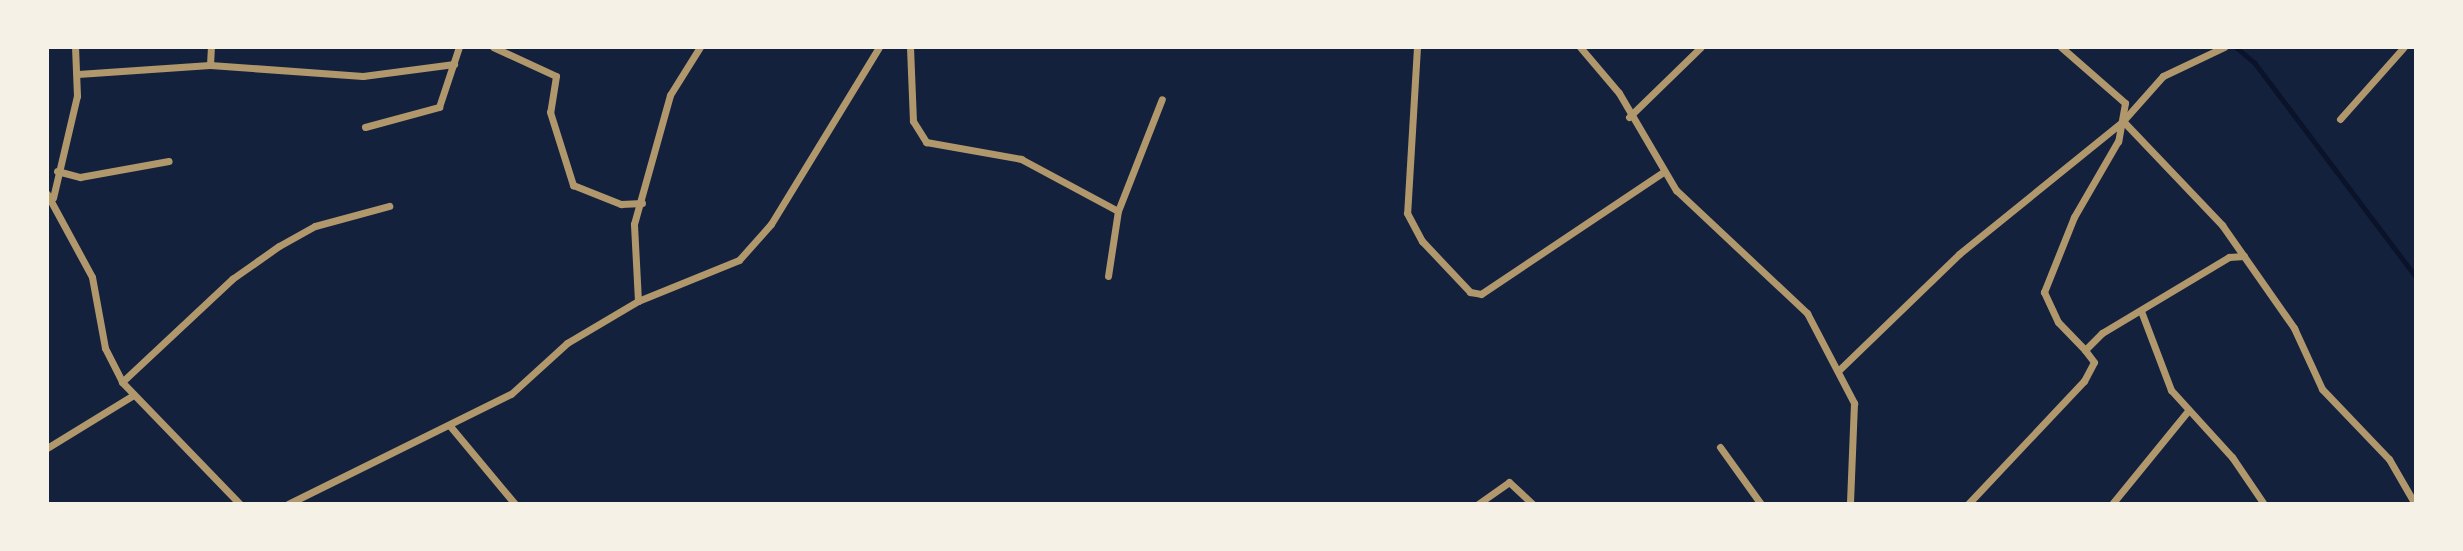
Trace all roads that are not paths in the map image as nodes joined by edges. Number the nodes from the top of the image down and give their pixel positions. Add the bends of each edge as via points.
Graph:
1 (75, 47) edge
2 (211, 47) edge
3 (459, 47) edge
4 (493, 47) edge
5 (700, 47) edge
6 (879, 47) edge
7 (910, 47) edge
8 (1417, 47) edge
9 (1580, 47) edge
10 (1701, 47) edge
11 (2062, 47) edge
12 (2404, 47) edge
13 (2223, 48) edge
14 (454, 64) junction
15 (210, 65) junction
16 (78, 74) junction
17 (1162, 99) dead end
18 (1629, 117) junction
19 (2340, 119) dead end
20 (2123, 121) junction
21 (365, 127) dead end
22 (169, 161) dead end
23 (57, 172) junction
24 (1662, 173) junction
25 (50, 196) edge
26 (642, 203) junction
27 (389, 206) dead end
28 (1118, 211) junction
29 (2244, 256) junction
30 (1108, 276) dead end
31 (638, 301) junction
32 (2141, 311) junction
33 (2085, 350) junction
34 (1839, 370) junction
35 (122, 382) junction
36 (132, 396) junction
37 (2187, 412) junction
38 (450, 426) junction
39 (1720, 447) dead end
40 (47, 449) edge
41 (240, 504) edge
42 (288, 504) edge
43 (515, 504) edge
44 (1478, 504) edge
45 (1534, 504) edge
46 (1760, 504) edge
47 (1850, 504) edge
48 (1968, 504) edge
49 (2112, 504) edge
50 (2264, 504) edge
51 (2415, 504) edge

1 - 16 street
2 - 15 street
3 - 14 street
4 - 26 street via 556,76 550,112 573,186 621,204
5 - 26 street via 670,95
6 - 31 street via 752,248 705,277
7 - 28 street via 913,121 926,142 1021,159
8 - 24 street via 1407,213 1422,241 1470,292 1481,293
9 - 18 street
10 - 18 street
11 - 20 street via 2125,103
12 - 19 street
13 - 20 street via 2163,76
14 - 15 street via 363,76
14 - 21 street via 439,107
15 - 16 street
16 - 23 street
17 - 28 street
18 - 24 street
20 - 29 street
20 - 33 street via 2044,292 2058,322
20 - 34 street via 1959,254
22 - 23 street via 80,177
23 - 25 street
24 - 34 street via 1792,295
25 - 35 street via 92,277 105,348
26 - 31 street via 633,239
27 - 35 street via 315,226 279,246 232,279
28 - 30 street
29 - 32 street via 2229,257
29 - 51 street via 2294,328 2322,388 2389,459
31 - 38 street via 567,343 511,394
32 - 33 street
32 - 37 street via 2171,390
33 - 48 street via 2094,362 2084,381
34 - 47 street via 1858,425
35 - 36 street
36 - 40 street
36 - 41 street
37 - 49 street
37 - 50 street via 2232,457
38 - 42 street
38 - 43 street
39 - 46 street
44 - 45 street via 1509,482

